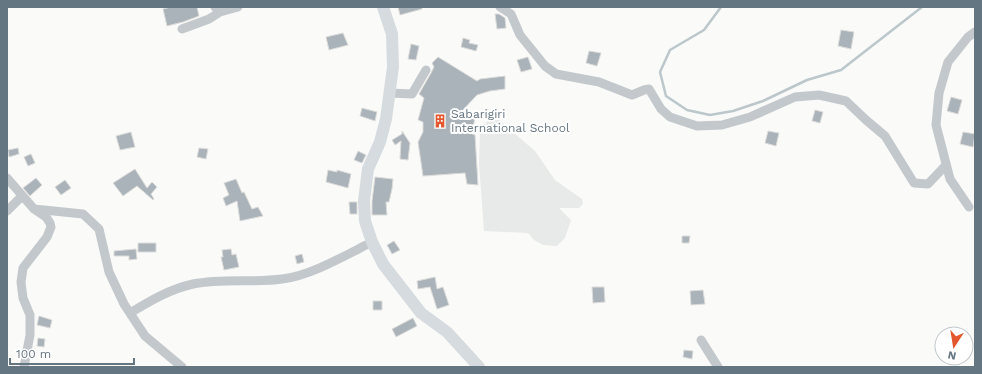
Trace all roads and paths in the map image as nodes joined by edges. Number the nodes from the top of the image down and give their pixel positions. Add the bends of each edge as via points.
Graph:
1 (238, 7) edge
2 (384, 7) edge
3 (500, 7) edge
4 (217, 10) edge
5 (182, 29) dead end
6 (975, 32) edge
7 (426, 70) dead end
8 (390, 93) junction
9 (946, 165) junction
10 (7, 178) edge
11 (22, 196) junction
12 (969, 207) dead end
13 (34, 209) junction
14 (7, 211) edge
15 (372, 242) junction
16 (130, 313) junction
17 (702, 340) dead end
18 (24, 367) edge
19 (182, 367) edge
20 (479, 367) edge
21 (718, 367) edge

1 - 4 street
2 - 8 main road via 392,34 393,67
3 - 9 street via 511,14 520,35 545,66 556,74 599,82 632,95 650,89 661,109 670,117 697,126 722,125 750,117 795,96 819,95 846,101 885,136 914,183 928,184
4 - 5 street via 209,18
6 - 9 street via 948,62 939,93 936,125
7 - 8 street via 412,94
8 - 15 main road via 380,142 368,169 364,201 365,222
9 - 12 street via 950,179
10 - 11 street
11 - 13 street
11 - 14 street
13 - 16 street via 83,214 99,229 109,272
13 - 18 street via 46,217 51,227 47,237 23,268 23,298 30,315 30,335
15 - 16 street via 309,272 282,279 193,284 163,294
15 - 20 main road via 383,264 421,313 447,332
16 - 19 street via 145,336
17 - 21 street

